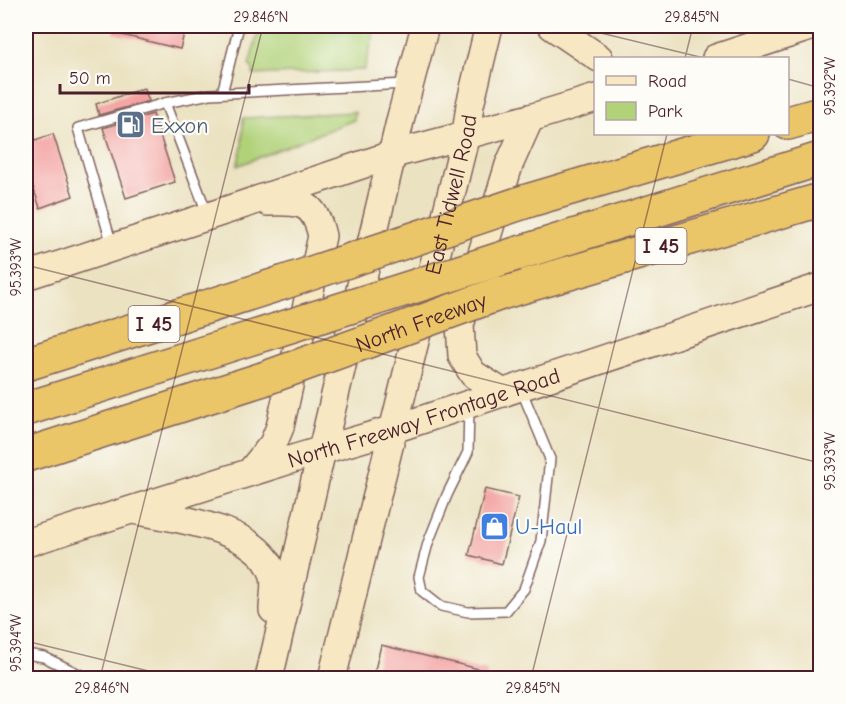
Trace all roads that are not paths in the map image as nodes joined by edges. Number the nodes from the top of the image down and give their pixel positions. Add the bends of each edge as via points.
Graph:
1 (239, 26) edge
2 (425, 26) edge
3 (489, 26) edge
4 (552, 26) edge
5 (813, 26) edge
6 (598, 57) edge
7 (719, 57) edge
8 (411, 84) junction
9 (222, 93) junction
10 (594, 99) edge
11 (165, 103) junction
12 (820, 114) edge
13 (530, 118) junction
14 (789, 123) edge
15 (466, 134) junction
16 (750, 135) edge
17 (393, 154) junction
18 (820, 159) edge
19 (820, 200) edge
20 (251, 202) junction
21 (209, 216) junction
22 (113, 248) junction
23 (26, 276) edge
24 (820, 287) edge
25 (26, 364) edge
26 (512, 390) junction
27 (469, 404) junction
28 (26, 409) edge
29 (394, 429) junction
30 (322, 450) junction
31 (26, 455) edge
32 (251, 471) junction
33 (134, 510) junction
34 (26, 543) edge
35 (26, 654) edge
36 (270, 677) edge
37 (87, 678) edge
38 (332, 678) edge

1 - 9 lane
2 - 8 main road
3 - 15 main road, East Tidwell Road
4 - 6 main road
5 - 7 main road via 775,35
8 - 9 lane
8 - 17 main road
9 - 11 lane
10 - 13 main road
11 - 21 lane
11 - 22 lane via 78,128
12 - 14 highway
13 - 15 main road
13 - 26 main road via 509,165 460,325 462,356 473,374
15 - 17 main road
15 - 29 main road, East Tidwell Road
16 - 25 highway, I 45, bridge via 527,201
17 - 20 main road
17 - 30 main road
18 - 28 highway, North Freeway / I 45, bridge
19 - 31 highway, North Freeway / I 45, bridge via 501,293 263,379
20 - 21 main road
20 - 32 main road via 294,202 307,206 318,218 322,236 280,427 273,444
21 - 22 main road
22 - 23 main road
24 - 26 main road, North Freeway Frontage Road
26 - 27 main road, North Freeway Frontage Road
26 - 27 lane via 550,459 541,542 524,589 506,611 468,612 441,606 422,591 418,577 447,495 468,452
27 - 29 main road, North Freeway Frontage Road
29 - 30 main road, North Freeway Frontage Road
29 - 38 main road, East Tidwell Road
30 - 32 main road, North Freeway Frontage Road
30 - 36 main road
32 - 33 main road, North Freeway Frontage Road
33 - 34 main road, North Freeway Frontage Road
33 - 36 main road via 225,531 263,556 274,574
35 - 37 lane via 44,657

